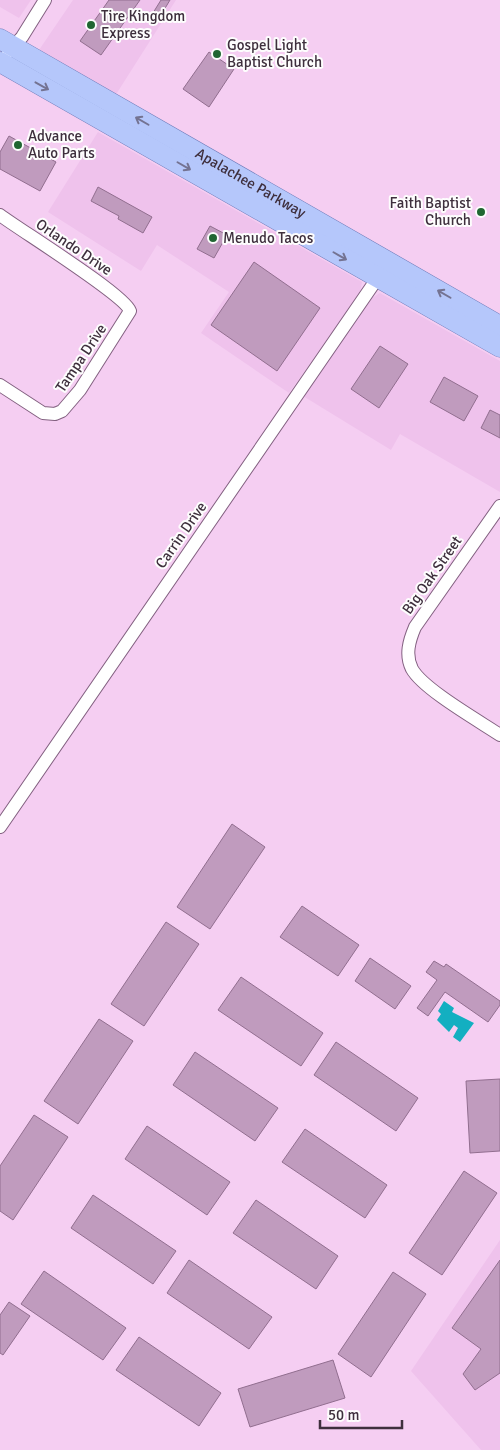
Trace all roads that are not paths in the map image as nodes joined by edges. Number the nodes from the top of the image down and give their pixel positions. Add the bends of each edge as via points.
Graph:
1 (45, 0) edge
2 (3, 52) edge
3 (0, 216) edge
4 (383, 270) junction
5 (129, 307) joint
6 (500, 326) edge
7 (500, 348) edge
8 (0, 385) edge
9 (500, 506) edge
10 (500, 735) edge
11 (0, 827) edge

1 - 2 street
2 - 4 main road, Apalachee Parkway
3 - 5 street, Orlando Drive via 103,285
6 -> 4 main road, Apalachee Parkway
4 - 7 main road, Apalachee Parkway
4 - 11 street, Carrin Drive
5 - 8 street, Tampa Drive via 127,317 80,390 62,411 47,414
9 - 10 street, Big Oak Street via 415,627 408,644 412,669 418,678

